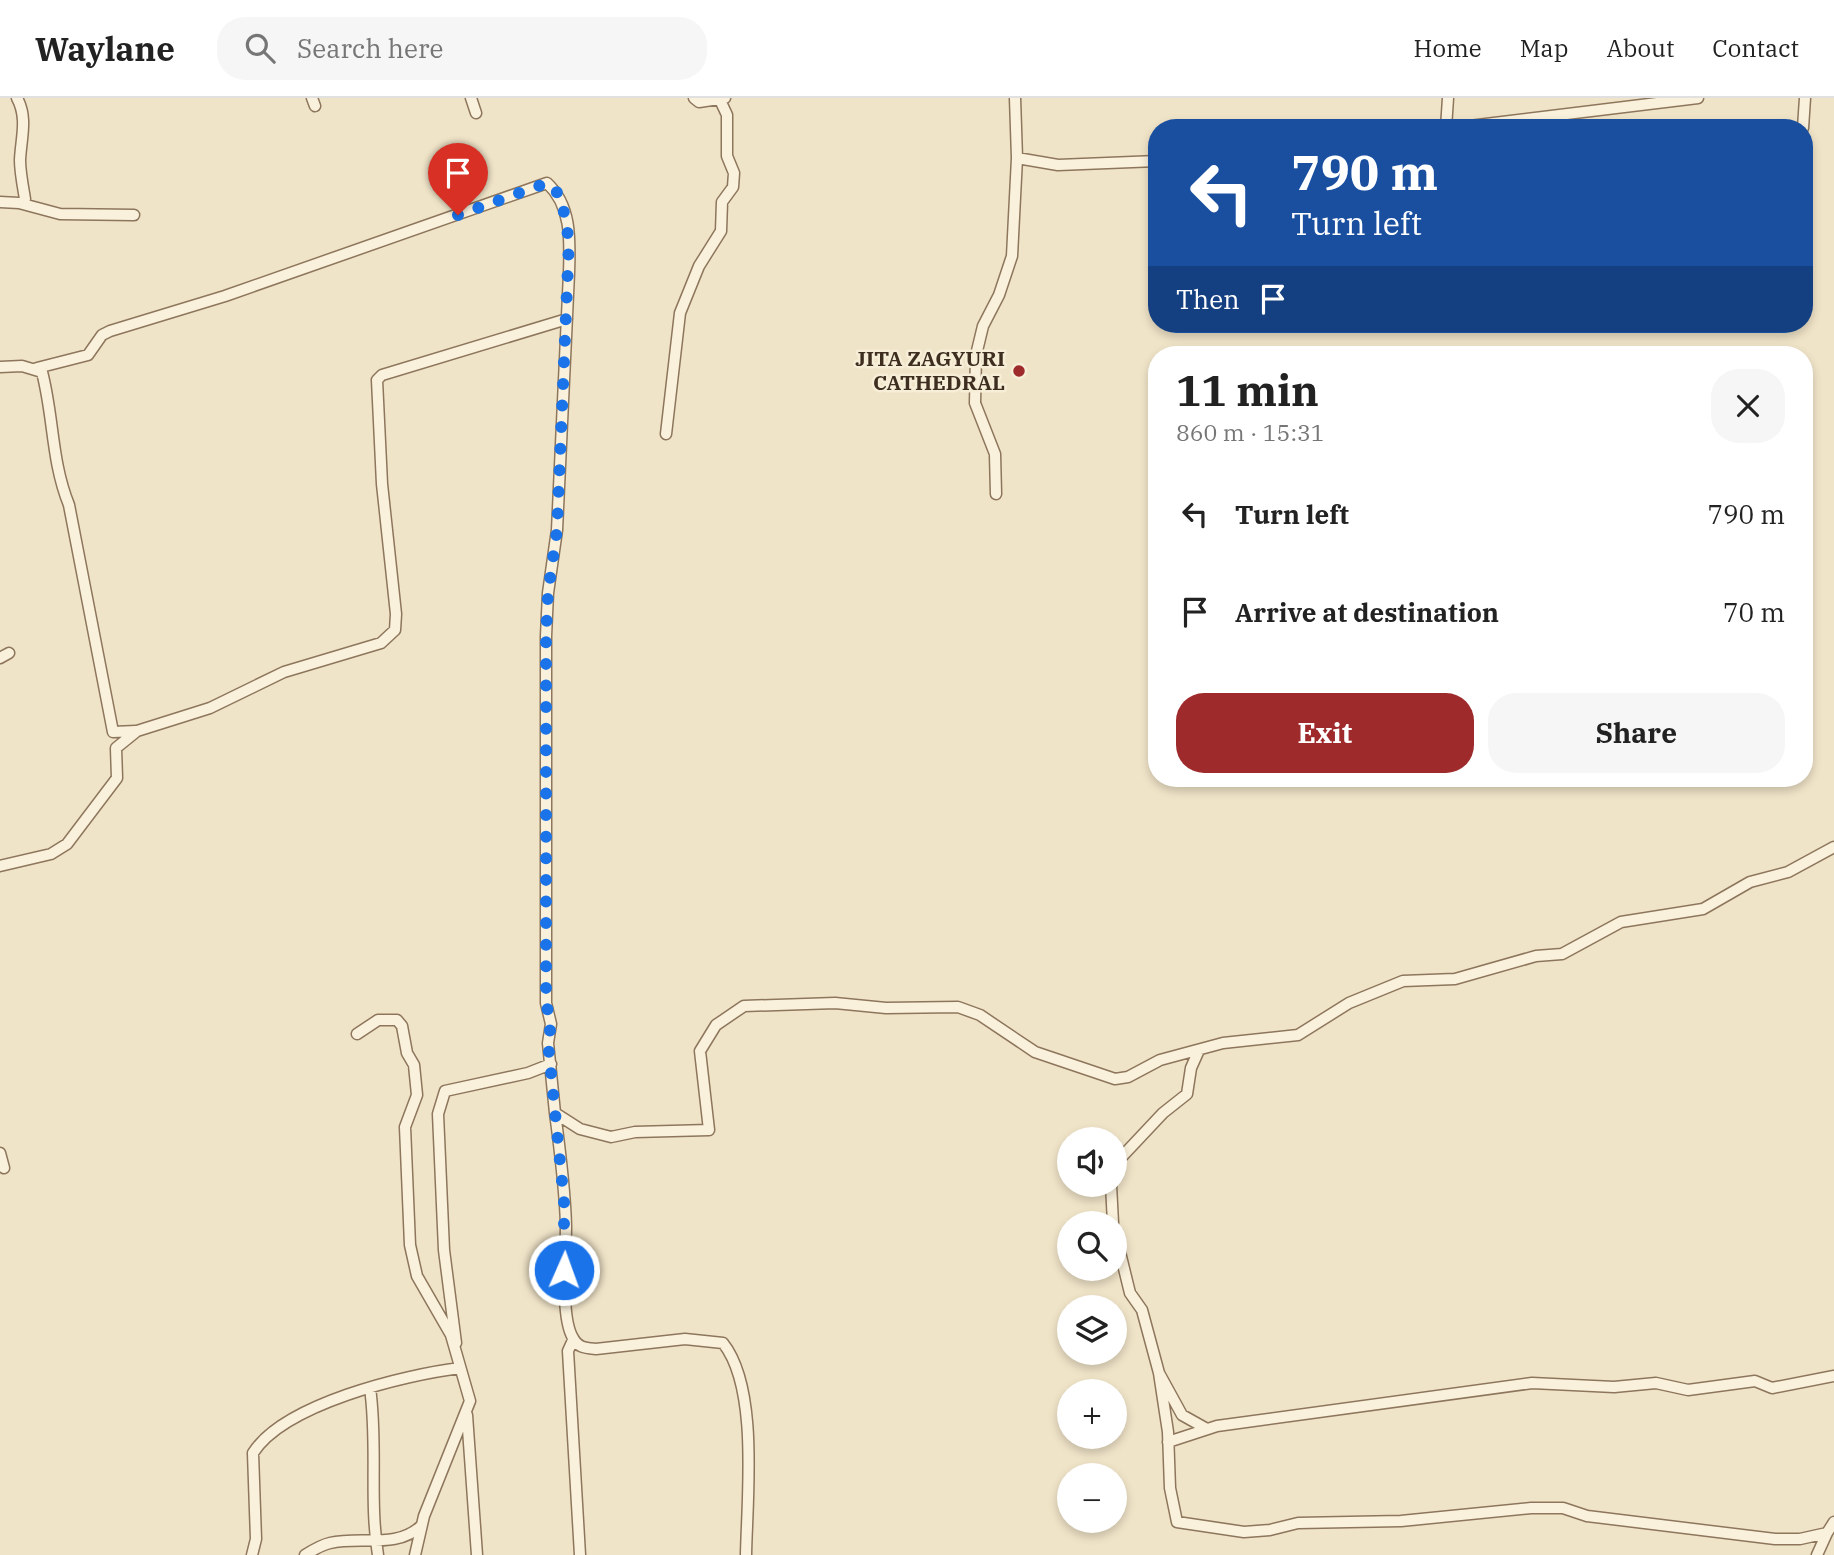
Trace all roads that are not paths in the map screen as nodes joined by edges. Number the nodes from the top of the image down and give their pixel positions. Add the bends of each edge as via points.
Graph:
1 (17, 98) edge
2 (471, 98) edge
3 (694, 98) edge
4 (1015, 98) edge
5 (1448, 98) edge
6 (1698, 98) edge
7 (1805, 98) edge
8 (723, 99) edge
9 (476, 113) dead end
10 (1447, 119) edge
11 (1526, 119) edge
12 (1804, 119) edge
13 (1017, 158) junction
14 (1148, 161) edge
15 (25, 199) dead end
16 (0, 202) edge
17 (135, 215) dead end
18 (567, 319) junction
19 (0, 367) edge
20 (37, 368) junction
21 (666, 434) dead end
22 (996, 494) dead end
23 (137, 731) junction
24 (113, 732) junction
25 (116, 748) junction
26 (1834, 847) edge
27 (0, 866) edge
28 (357, 1034) dead end
29 (1199, 1050) junction
30 (551, 1064) junction
31 (555, 1113) junction
32 (1127, 1151) edge
33 (0, 1153) edge
34 (4, 1168) dead end
35 (1127, 1281) edge
36 (573, 1340) junction
37 (456, 1353) junction
38 (460, 1368) junction
39 (1159, 1373) junction
40 (1834, 1376) edge
41 (370, 1388) junction
42 (467, 1411) junction
43 (1207, 1429) junction
44 (1168, 1442) junction
45 (1834, 1522) edge
46 (421, 1526) junction
47 (1827, 1534) junction
48 (376, 1539) junction
49 (251, 1555) edge
50 (305, 1555) edge
51 (378, 1555) edge
52 (415, 1555) edge
53 (477, 1555) edge
54 (580, 1555) edge
55 (746, 1555) edge
56 (1817, 1555) edge

1 - 15 street via 24,131 20,162
2 - 9 street
3 - 8 street via 699,102
4 - 13 street
5 - 10 street
6 - 11 street
7 - 12 street
8 - 21 street via 733,187 722,202 721,231 699,266 680,313
13 - 14 street via 1058,165
13 - 22 street via 1012,256 982,326 976,355 975,404 995,454
16 - 17 street via 60,214
18 - 20 street via 569,241 561,196 547,183 225,296 110,331 88,355
18 - 23 street via 377,380 395,630 381,643 284,672 210,708
18 - 30 street via 557,530 546,636 546,1003
19 - 20 street
20 - 24 street via 47,393 57,476 69,505
23 - 24 street
23 - 25 street
24 - 25 street
25 - 27 street via 117,778 67,844 51,854
26 - 29 street via 1788,872 1750,882 1703,909 1621,922 1562,954 1536,956 1455,979 1404,981 1349,1003 1298,1035
28 - 37 street via 389,1018 402,1026 417,1095 405,1127 410,1245 417,1276 451,1335
29 - 31 street via 1115,1079 1035,1052 979,1015 958,1007 752,1005 716,1025 700,1051 709,1130 611,1137 580,1129
29 - 32 street via 1187,1094
30 - 31 street
30 - 37 street via 445,1091 442,1100 438,1114 444,1250 457,1330
31 - 36 street via 566,1226 568,1327
33 - 34 street
35 - 39 street via 1142,1310
36 - 54 street via 568,1351
36 - 55 street via 582,1348 596,1349 685,1339 723,1343 733,1356 747,1409
37 - 38 street
38 - 41 street
38 - 42 street via 468,1392
39 - 43 street via 1182,1415
39 - 44 street
40 - 43 street via 1772,1388 1755,1381 1688,1390 1656,1383 1614,1387 1532,1383
41 - 48 street via 376,1431
41 - 49 street via 313,1409 259,1443 253,1453 256,1539
42 - 46 street
42 - 53 street
43 - 44 street
44 - 47 street via 1173,1509 1177,1522 1189,1526 1260,1531 1298,1523 1401,1521 1549,1508 1775,1539
45 - 47 street
46 - 48 street via 412,1535
46 - 52 street
47 - 56 street
48 - 50 street via 328,1543
48 - 51 street

